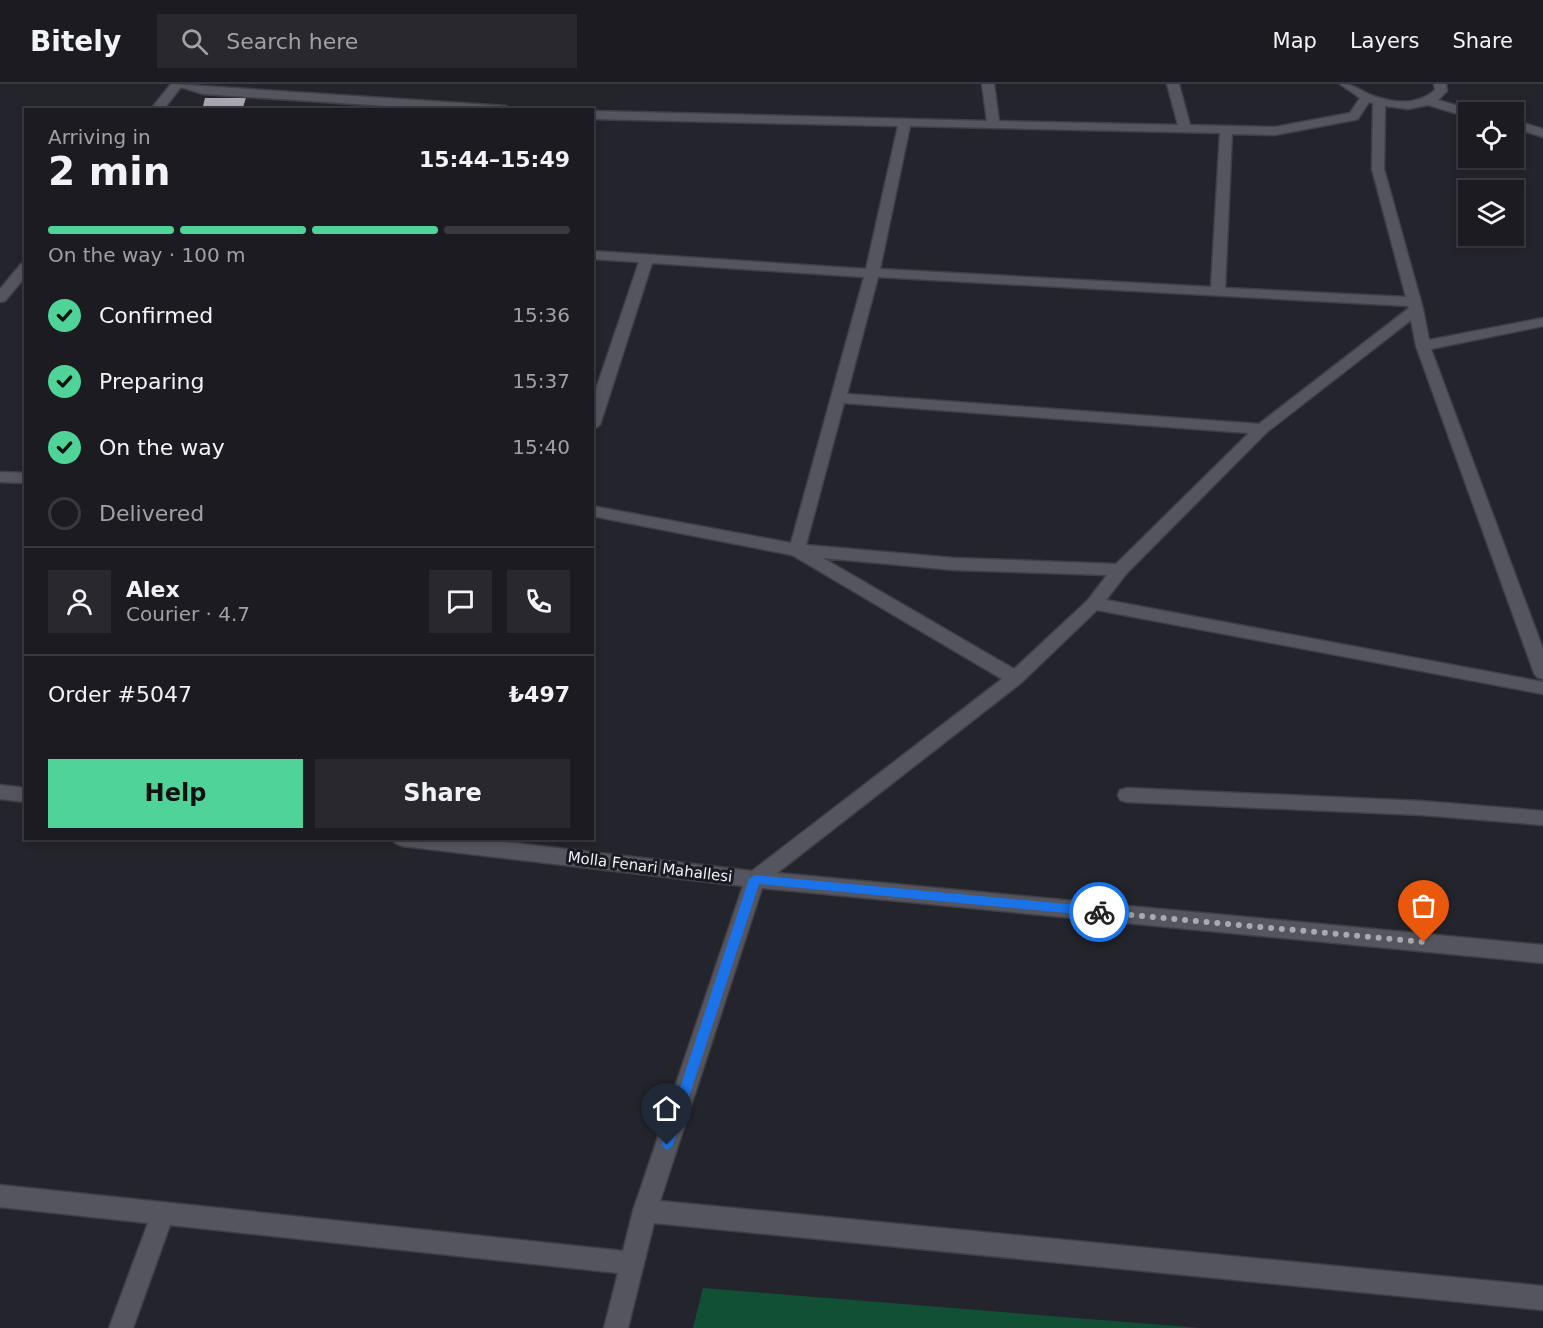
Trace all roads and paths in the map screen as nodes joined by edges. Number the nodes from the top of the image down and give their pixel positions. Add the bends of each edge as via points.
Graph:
1 (177, 84) edge
2 (183, 84) edge
3 (988, 84) edge
4 (1173, 84) edge
5 (1346, 84) edge
6 (1440, 84) edge
7 (307, 97) junction
8 (1372, 100) junction
9 (1428, 101) junction
10 (158, 108) edge
11 (293, 108) edge
12 (475, 108) edge
13 (1458, 110) edge
14 (594, 115) edge
15 (905, 123) junction
16 (994, 125) junction
17 (1524, 127) edge
18 (1185, 129) junction
19 (1227, 130) junction
20 (1543, 133) edge
21 (594, 255) edge
22 (647, 258) junction
23 (24, 269) edge
24 (872, 273) junction
25 (1218, 292) junction
26 (0, 298) edge
27 (1415, 306) junction
28 (1543, 322) edge
29 (1423, 346) junction
30 (838, 398) junction
31 (594, 419) edge
32 (1262, 429) junction
33 (0, 477) edge
34 (24, 478) edge
35 (594, 511) edge
36 (797, 550) junction
37 (1120, 570) junction
38 (1094, 604) junction
39 (1543, 673) edge
40 (1015, 678) junction
41 (1543, 688) edge
42 (0, 792) edge
43 (24, 795) edge
44 (1127, 795) dead end
45 (1543, 818) edge
46 (419, 840) edge
47 (755, 879) junction
48 (1543, 954) edge
49 (0, 1196) edge
50 (645, 1211) junction
51 (163, 1213) junction
52 (632, 1263) junction
53 (1543, 1298) edge
54 (121, 1328) edge
55 (616, 1328) edge

1 - 10 street
2 - 7 street via 203,90
3 - 16 street
4 - 18 street
5 - 8 street
6 - 9 street via 1437,97
7 - 11 street
7 - 12 street
8 - 9 street via 1405,105
8 - 19 street via 1354,116 1275,131
8 - 27 street via 1378,169
9 - 13 street
14 - 15 street
15 - 16 street
15 - 24 street
16 - 18 street
17 - 20 street
18 - 19 street
19 - 25 street
21 - 22 street
22 - 24 street
22 - 31 street
23 - 26 street
24 - 25 street
24 - 30 street
25 - 27 street
27 - 29 street
27 - 32 street
28 - 29 street
29 - 39 street
30 - 32 street
30 - 36 street
32 - 37 street
33 - 34 street
35 - 36 street
36 - 37 street via 954,564
36 - 40 street
37 - 38 street
38 - 40 street
38 - 41 street
40 - 47 street
42 - 43 street
44 - 45 street via 1421,808
46 - 47 street, Molla Fenari Mahallesi
47 - 48 street, Molla Fenari Mahallesi
47 - 50 street
49 - 51 street
50 - 52 street
50 - 53 street
51 - 52 street
51 - 54 street
52 - 55 street

